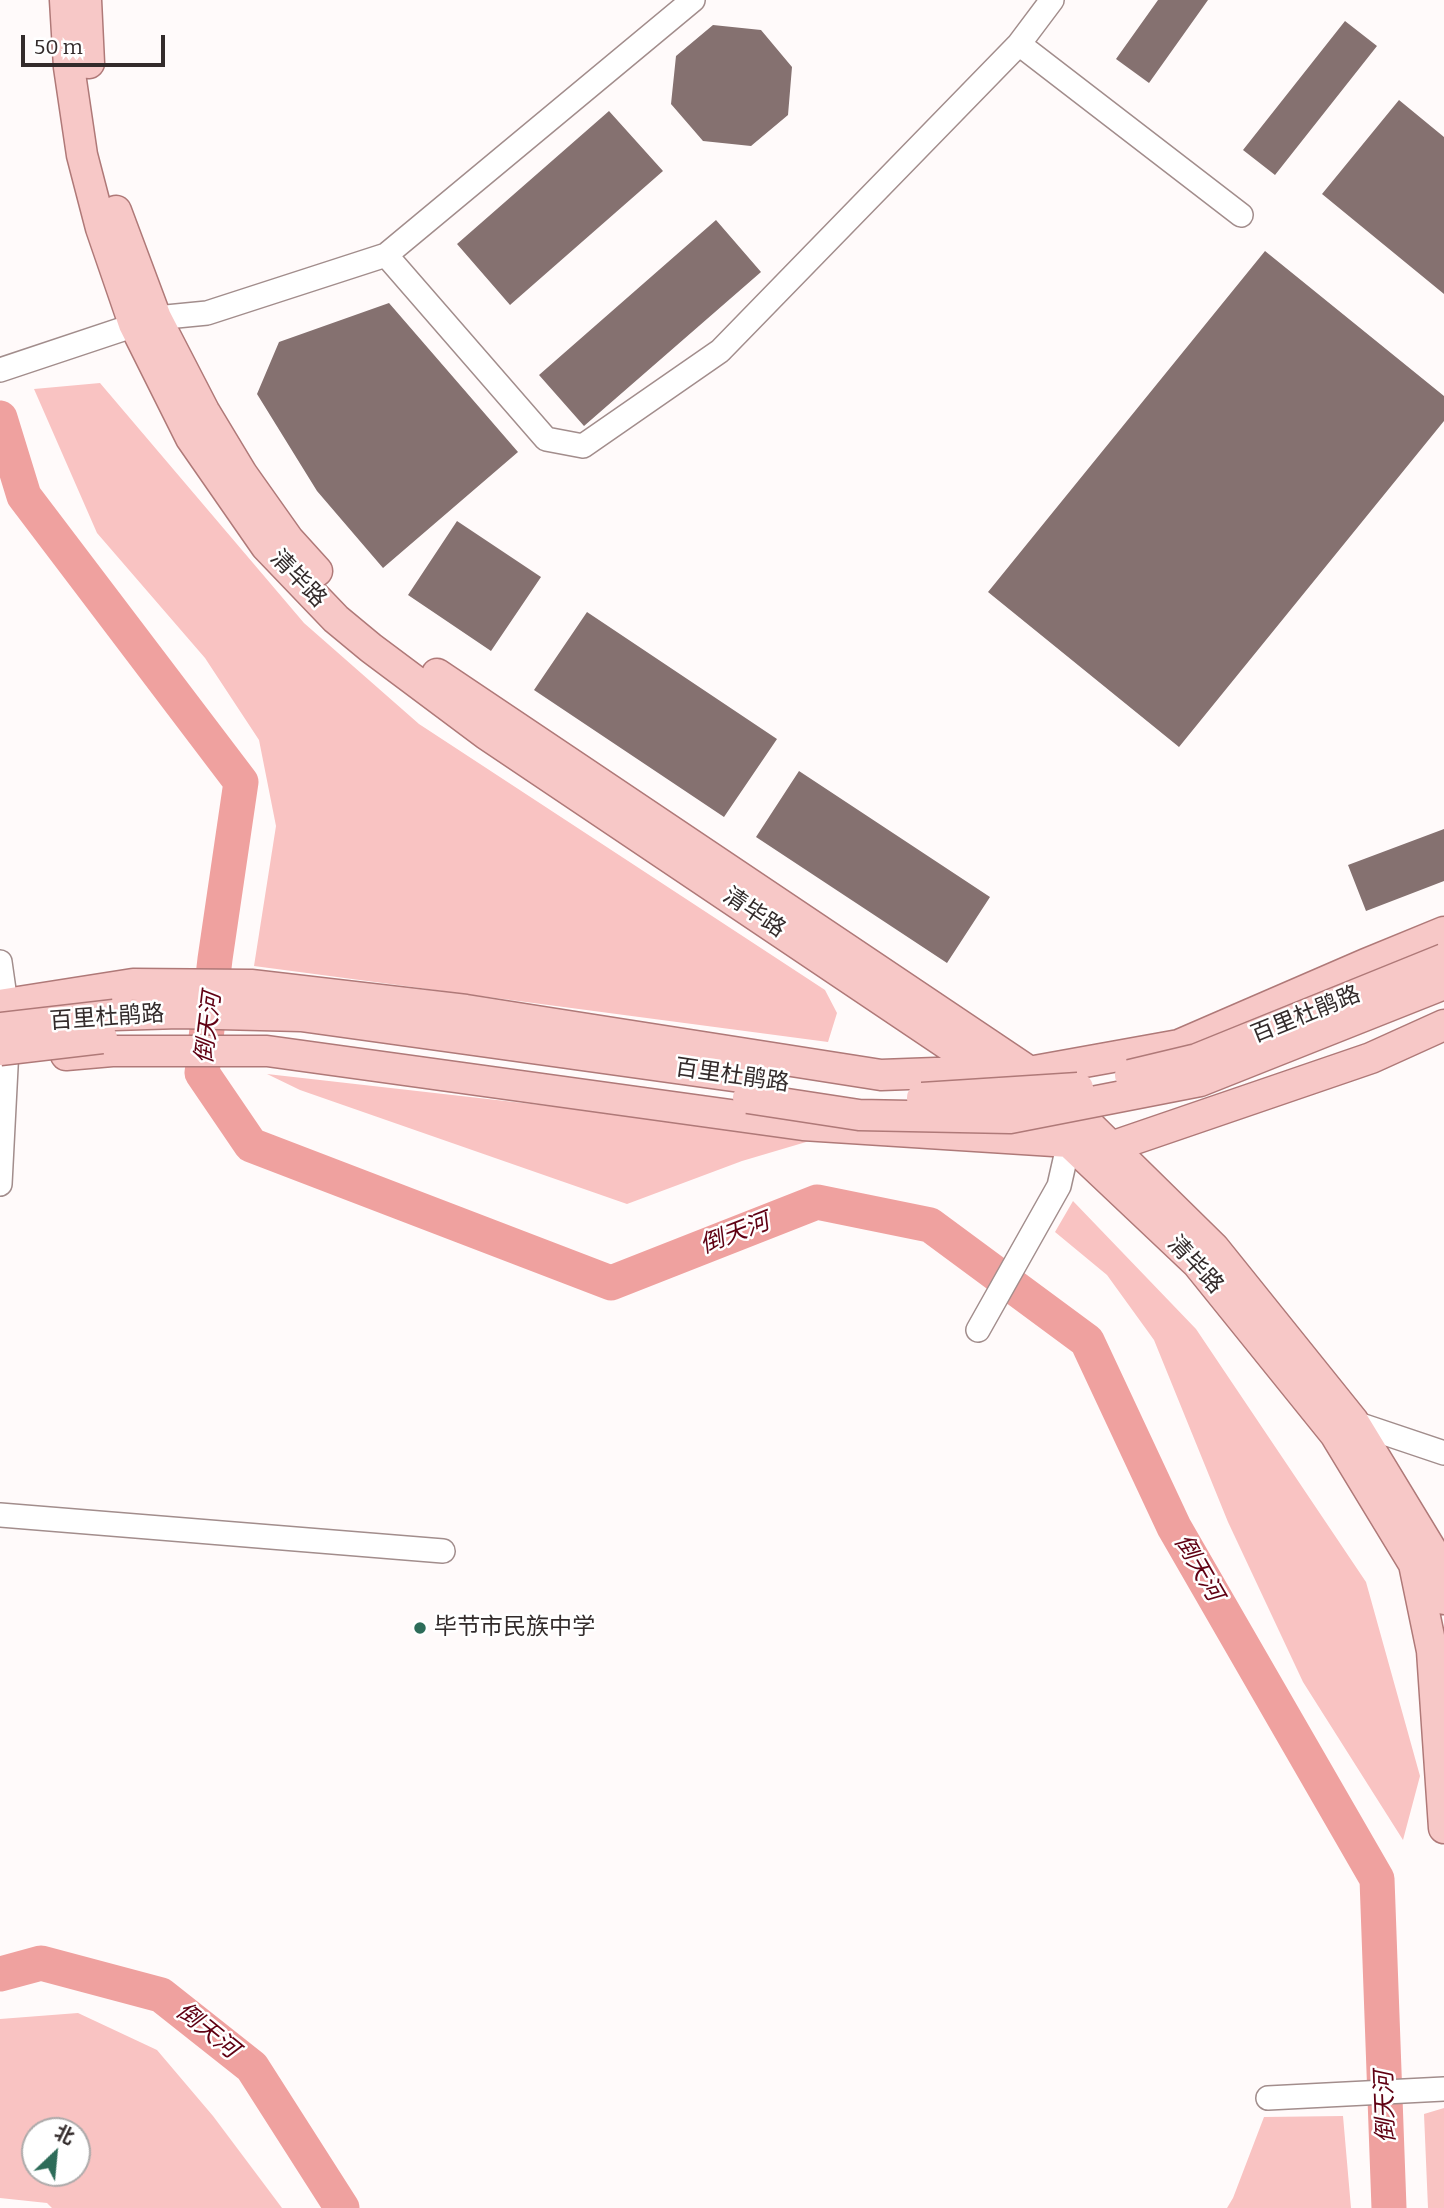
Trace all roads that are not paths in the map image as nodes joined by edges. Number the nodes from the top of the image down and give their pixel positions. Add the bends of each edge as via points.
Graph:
1 (65, 0) edge
2 (86, 0) edge
3 (693, 0) edge
4 (1052, 0) edge
5 (1019, 44) junction
6 (1241, 215) dead end
7 (386, 256) junction
8 (145, 321) junction
9 (0, 370) edge
10 (1444, 932) edge
11 (1444, 959) edge
12 (0, 962) edge
13 (1444, 984) edge
14 (1444, 1025) edge
15 (3, 1037) edge
16 (990, 1071) junction
17 (1029, 1072) junction
18 (1069, 1142) junction
19 (1111, 1147) junction
20 (0, 1184) edge
21 (978, 1329) dead end
22 (1319, 1414) junction
23 (1353, 1422) junction
24 (1444, 1454) edge
25 (0, 1515) edge
26 (443, 1551) dead end
27 (1444, 1599) edge
28 (1444, 1828) edge
29 (1444, 2089) edge
30 (1268, 2098) dead end

1 - 8 main road, 清毕路 via 82,155 101,228
2 - 8 main road via 100,160
3 - 7 street
4 - 5 street
5 - 6 street
5 - 7 street via 720,351 583,446 546,439
7 - 8 street via 207,313
8 - 9 street
8 - 16 main road, 清毕路 via 191,438 266,546 336,619 486,734
8 - 17 main road via 288,539 374,628
10 - 17 main road via 1179,1045
11 - 15 main road, 百里杜鹃路, bridge via 1197,1059 1077,1088 971,1096 875,1100 301,1016 114,1014
12 - 15 street
13 - 15 main road, 百里杜鹃路, bridge via 1200,1081 1010,1118 859,1115 290,1039
14 - 19 main road via 1371,1058
15 - 16 main road via 140,984 251,985 466,1010 881,1075
15 - 18 main road via 112,1051 267,1051 803,1125
15 - 20 street
16 - 17 main road
16 - 18 main road, 清毕路 via 1032,1101
17 - 19 main road
18 - 19 main road
18 - 21 street via 1059,1186
18 - 22 main road, 清毕路 via 1197,1263
19 - 23 main road via 1214,1248
22 - 23 street
22 - 28 main road, 清毕路 via 1414,1564 1432,1651
23 - 24 street
23 - 27 main road via 1435,1556
25 - 26 street
29 - 30 street

